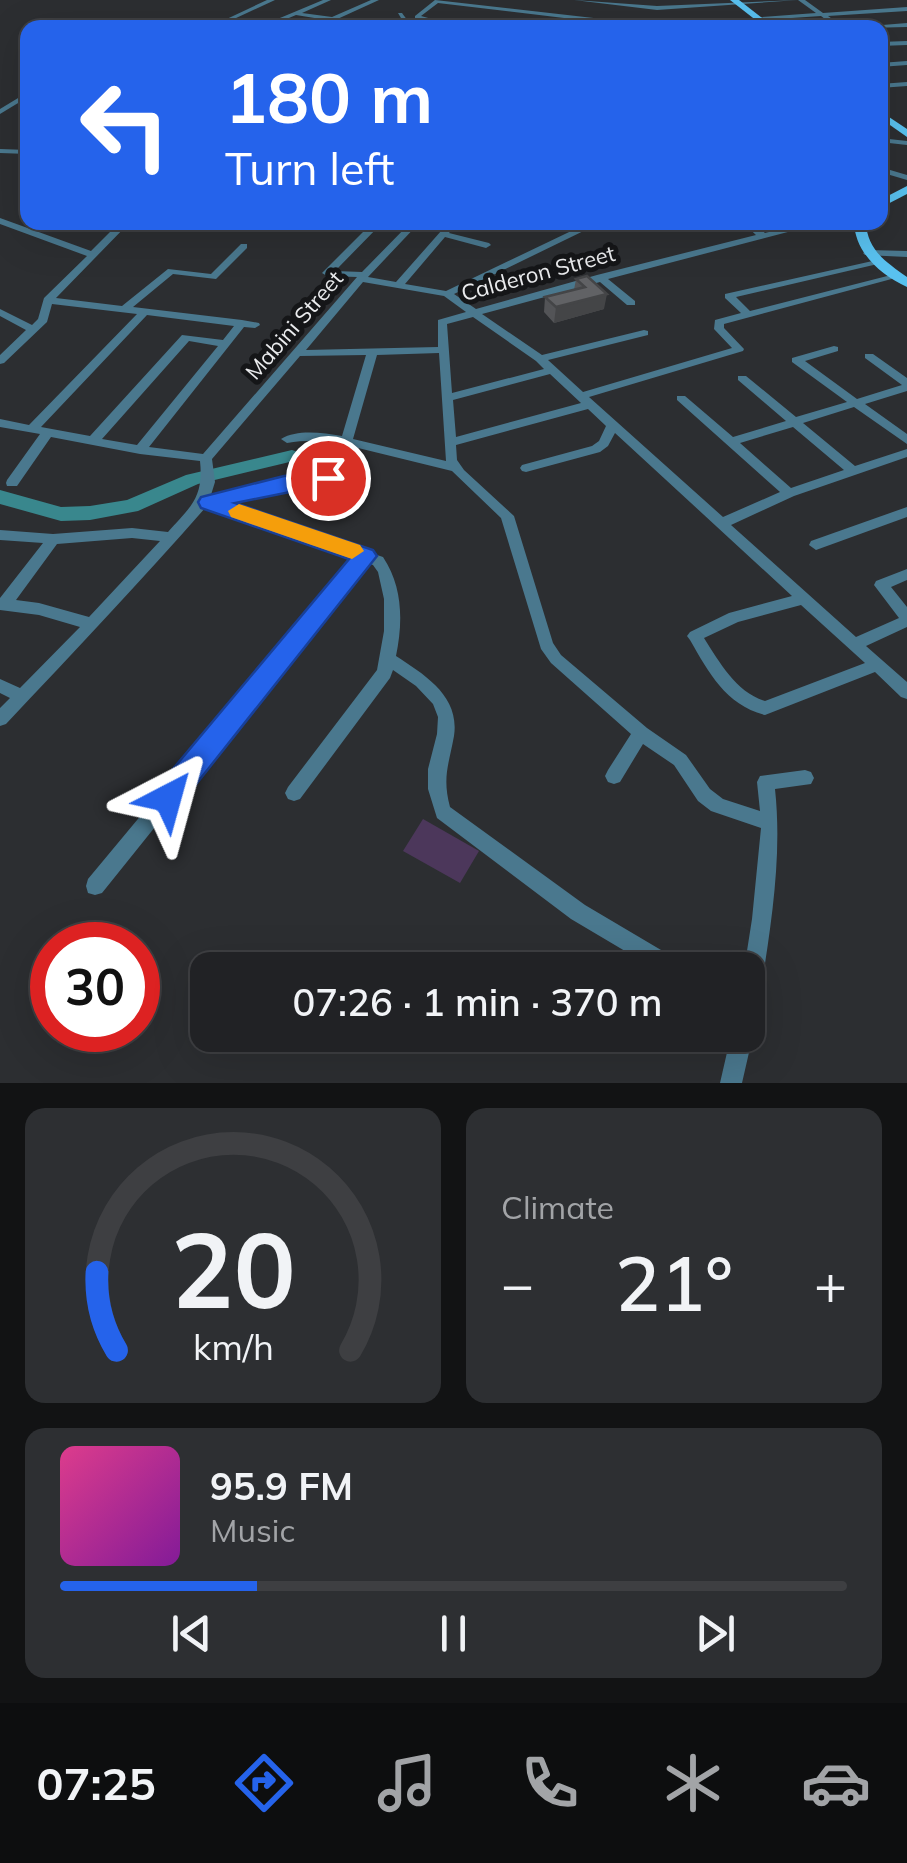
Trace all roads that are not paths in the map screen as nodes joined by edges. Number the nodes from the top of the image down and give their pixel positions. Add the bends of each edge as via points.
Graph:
1 (272, 0) edge
2 (328, 0) edge
3 (376, 0) edge
4 (510, 0) edge
5 (581, 0) edge
6 (798, 0) edge
7 (884, 0) edge
8 (463, 2) edge
9 (622, 2) edge
10 (734, 2) edge
11 (257, 7) junction
12 (500, 8) junction
13 (304, 9) junction
14 (905, 10) edge
15 (293, 13) junction
16 (400, 14) dead end
17 (821, 14) junction
18 (567, 16) junction
19 (756, 18) junction
20 (228, 20) edge
21 (276, 20) edge
22 (309, 20) edge
23 (325, 20) edge
24 (404, 20) edge
25 (421, 20) edge
26 (441, 20) edge
27 (487, 20) edge
28 (563, 20) edge
29 (586, 20) edge
30 (730, 20) edge
31 (759, 20) edge
32 (830, 20) edge
33 (888, 58) edge
34 (907, 63) edge
35 (888, 64) edge
36 (896, 64) junction
37 (0, 221) edge
38 (15, 227) junction
39 (20, 229) edge
40 (23, 230) edge
41 (118, 230) edge
42 (371, 230) edge
43 (408, 230) edge
44 (447, 230) edge
45 (581, 230) edge
46 (693, 230) edge
47 (756, 230) edge
48 (785, 230) edge
49 (860, 230) edge
50 (0, 234) edge
51 (443, 234) junction
52 (762, 235) junction
53 (486, 245) dead end
54 (244, 246) dead end
55 (713, 248) junction
56 (907, 254) edge
57 (93, 255) junction
58 (873, 258) junction
59 (363, 277) junction
60 (600, 277) junction
61 (902, 279) edge
62 (400, 284) junction
63 (447, 294) junction
64 (48, 300) junction
65 (631, 304) dead end
66 (125, 309) junction
67 (146, 311) junction
68 (474, 311) junction
69 (0, 312) edge
70 (748, 314) junction
71 (33, 330) junction
72 (644, 332) dead end
73 (226, 344) junction
74 (834, 349) dead end
75 (444, 350) junction
76 (296, 353) junction
77 (372, 353) junction
78 (868, 356) dead end
79 (540, 358) junction
80 (0, 361) edge
81 (553, 370) junction
82 (742, 378) dead end
83 (907, 384) edge
84 (448, 398) junction
85 (681, 398) dead end
86 (586, 400) junction
87 (854, 402) junction
88 (793, 421) junction
89 (0, 423) edge
90 (613, 424) junction
91 (31, 430) junction
92 (47, 432) junction
93 (288, 439) dead end
94 (93, 441) junction
95 (346, 442) junction
96 (730, 442) junction
97 (449, 443) junction
98 (140, 450) junction
99 (907, 451) edge
100 (454, 467) junction
101 (208, 468) junction
102 (526, 468) dead end
103 (853, 470) junction
104 (328, 478) dead end
105 (12, 483) dead end
106 (789, 493) junction
107 (206, 502) junction
108 (907, 512) edge
109 (723, 522) junction
110 (0, 534) edge
111 (173, 538) junction
112 (54, 539) junction
113 (816, 544) dead end
114 (365, 556) junction
115 (907, 574) edge
116 (806, 598) junction
117 (2, 604) edge
118 (907, 619) edge
119 (91, 624) junction
120 (855, 644) junction
121 (389, 660) junction
122 (877, 665) junction
123 (0, 686) edge
124 (907, 692) edge
125 (22, 696) junction
126 (0, 720) edge
127 (640, 733) junction
128 (614, 776) dead end
129 (805, 778) dead end
130 (294, 793) dead end
131 (770, 824) junction
132 (95, 886) dead end
133 (646, 952) edge
134 (757, 952) edge
135 (738, 1052) edge
136 (731, 1083) edge

1 - 11 street
2 - 13 street
3 - 23 street
4 - 12 street
5 - 9 street
5 - 18 street
6 - 10 street
6 - 17 street
7 - 14 street
8 - 12 street
8 - 25 street via 437,1 416,18
8 - 26 street
9 - 10 street via 657,8
10 - 19 main road
11 - 13 street
11 - 20 street
12 - 18 street
12 - 27 street
13 - 15 street
14 - 17 street
15 - 21 street
15 - 22 street
16 - 24 street
17 - 19 street
17 - 32 street
18 - 28 street
18 - 29 street
19 - 30 street
19 - 31 main road
33 - 36 street
34 - 36 street
35 - 36 street
37 - 38 street
38 - 39 street
38 - 50 street
40 - 57 street
41 - 57 street
42 - 59 street via 327,272
43 - 59 street, Mabini Street
44 - 51 street
45 - 63 street
46 - 55 street
47 - 52 street
48 - 52 street, Calderon Street
49 - 58 main road
51 - 53 street
51 - 62 street
52 - 55 street, Calderon Street
54 - 66 street via 213,277 170,271
55 - 60 street, Calderon Street
56 - 58 street
57 - 64 street
58 - 61 main road
58 - 70 street via 729,296
59 - 62 street
59 - 76 street, Mabini Street
60 - 65 street
60 - 68 street, Calderon Street
61 - 70 street
62 - 63 street
63 - 68 street
64 - 66 street
64 - 71 street
66 - 67 street
67 - 73 street via 249,324
67 - 91 street
68 - 75 street, Calderon Street via 442,322
68 - 79 street
69 - 71 street
70 - 86 street via 717,325 739,350
71 - 80 street
72 - 79 street
73 - 94 street via 186,337
73 - 98 street
74 - 87 street via 796,360
75 - 77 street
75 - 84 street
76 - 77 street
76 - 101 street, Mabini Street
77 - 95 street
78 - 83 street
79 - 81 street
81 - 84 street
81 - 86 street
82 - 88 street
83 - 87 street
84 - 97 street
85 - 96 street
86 - 90 street
86 - 97 street
87 - 88 street
87 - 99 street
88 - 96 street
88 - 103 street
89 - 91 street
90 - 102 street via 596,448
90 - 109 street
91 - 92 street
92 - 94 street
92 - 105 street
93 - 95 street
94 - 98 street
95 - 100 street
96 - 106 street
97 - 100 street
98 - 101 street
99 - 103 street
100 - 127 street via 507,516 556,659
101 - 107 street
103 - 106 street
104 - 107 street
106 - 109 street
107 - 111 street
107 - 114 street
108 - 113 street
109 - 116 street
110 - 112 street
111 - 112 street via 132,533
111 - 119 street
112 - 117 street
114 - 121 street via 384,568 390,583
114 - 132 street
115 - 118 street via 881,585
116 - 120 street
116 - 122 street via 734,617 695,636 716,671 756,707
117 - 119 street
118 - 120 street
119 - 125 street
120 - 122 street
121 - 130 street
121 - 133 street via 418,676 445,706 435,795 443,812 578,912
122 - 124 street
123 - 125 street
125 - 126 street
127 - 128 street
127 - 131 street via 680,760 716,805
129 - 131 street via 766,782
131 - 134 street
135 - 136 street

